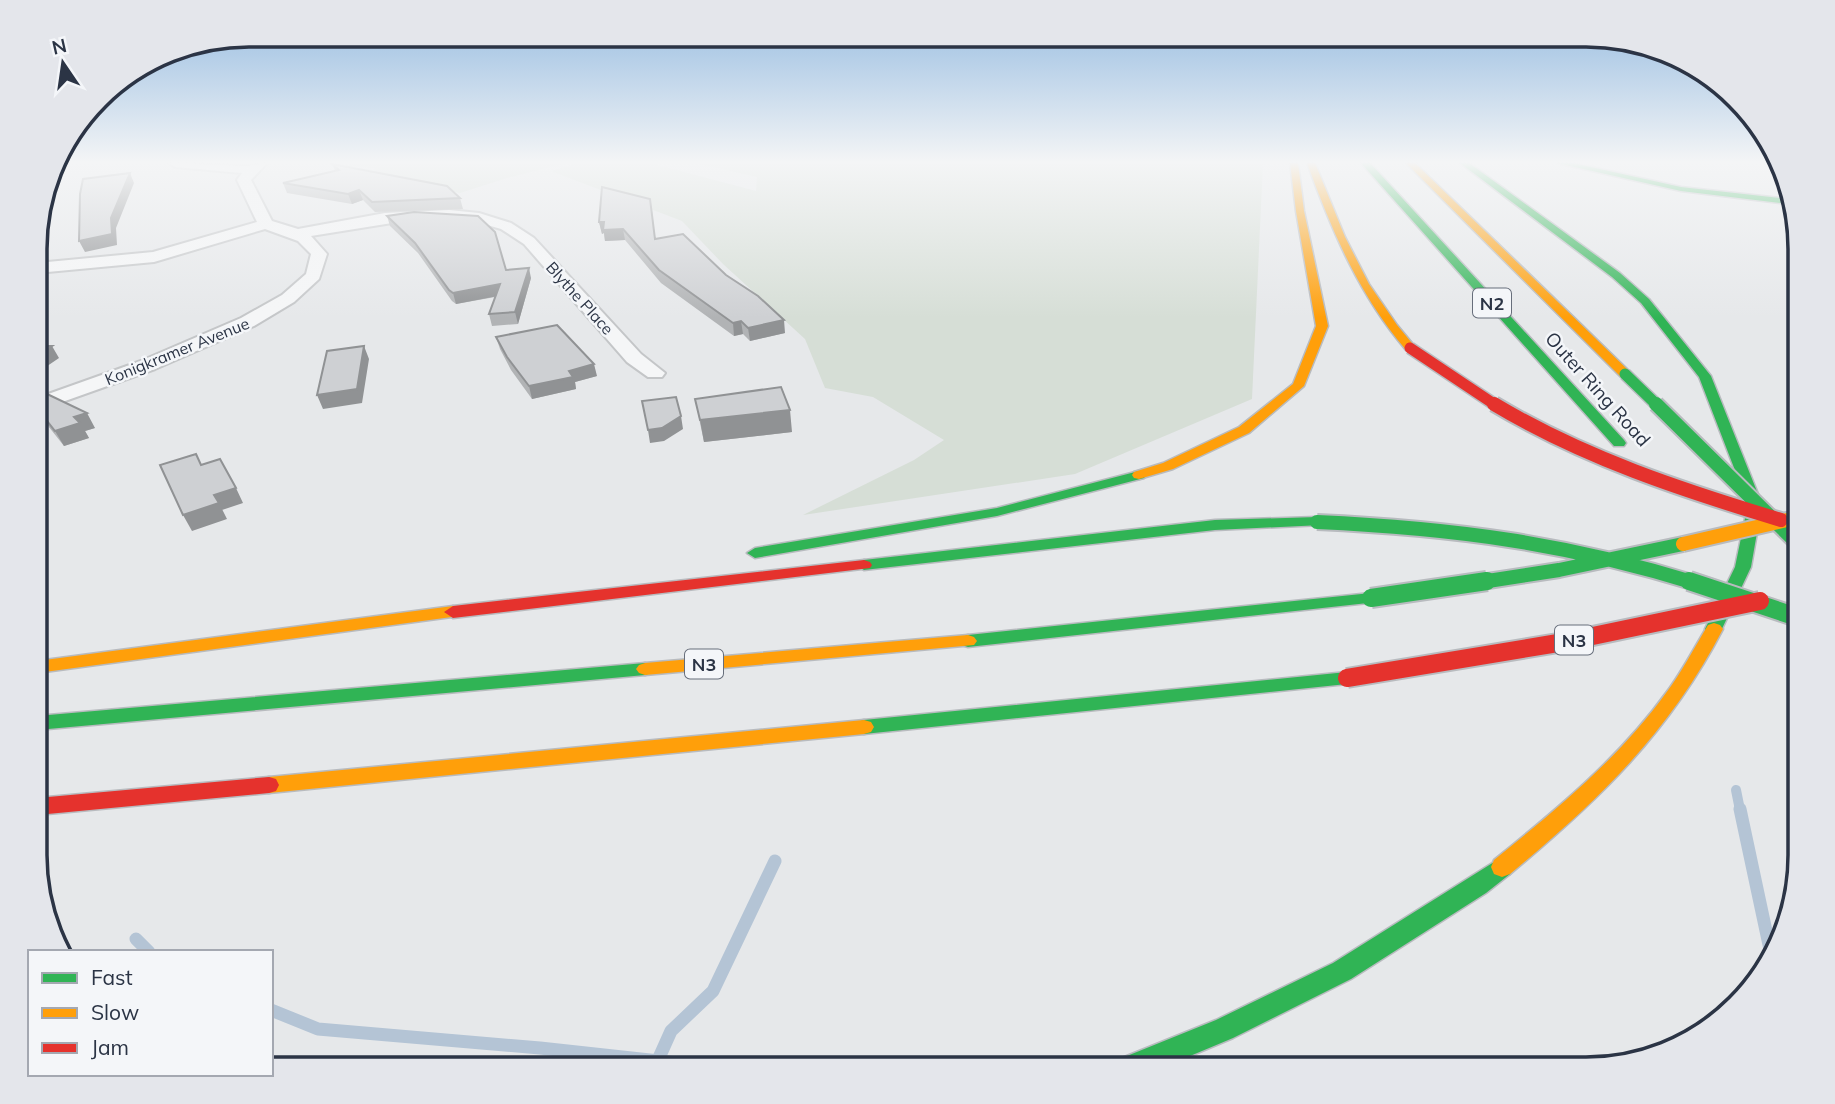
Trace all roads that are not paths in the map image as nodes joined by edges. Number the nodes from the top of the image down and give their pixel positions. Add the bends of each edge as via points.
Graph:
1 (263, 215) edge
2 (1303, 215) edge
3 (1333, 215) edge
4 (1412, 215) edge
5 (1462, 215) edge
6 (1534, 215) edge
7 (265, 224) junction
8 (297, 234) junction
9 (47, 267) edge
10 (656, 373) dead end
11 (47, 401) edge
12 (1673, 503) dead end
13 (1787, 520) edge
14 (1787, 521) edge
15 (1691, 523) dead end
16 (1787, 533) edge
17 (736, 556) dead end
18 (600, 579) dead end
19 (1786, 594) dead end
20 (1787, 613) edge
21 (357, 623) junction
22 (1787, 629) edge
23 (47, 666) edge
24 (47, 722) edge
25 (47, 806) edge
26 (1157, 1056) edge

1 - 7 street
2 - 17 highway via 1323,330 1301,380 1252,425 1179,462 1077,496
3 - 14 highway, bridge via 1363,286 1391,330 1439,373 1535,429 1593,456
4 - 12 highway, Outer Ring Road / N2, bridge
5 - 16 highway, Outer Ring Road / N2, bridge
6 - 26 highway via 1645,301 1705,376 1755,504 1743,567 1698,663 1657,719 1561,820 1478,886 1342,971
7 - 8 street
7 - 9 street via 154,257
8 - 10 street, Blythe Place via 416,216 463,216 509,226 529,242 634,358
8 - 11 street, Konigkramer Avenue via 312,244 319,261 310,277 270,310 194,347
13 - 24 highway, N3, bridge via 1559,570 1371,598 1013,637
15 - 22 highway, bridge
18 - 21 highway
19 - 25 highway, N3, bridge via 1563,642 1347,678
20 - 21 highway, bridge via 1729,591 1635,566 1472,533 1317,522 1215,525
21 - 23 highway

